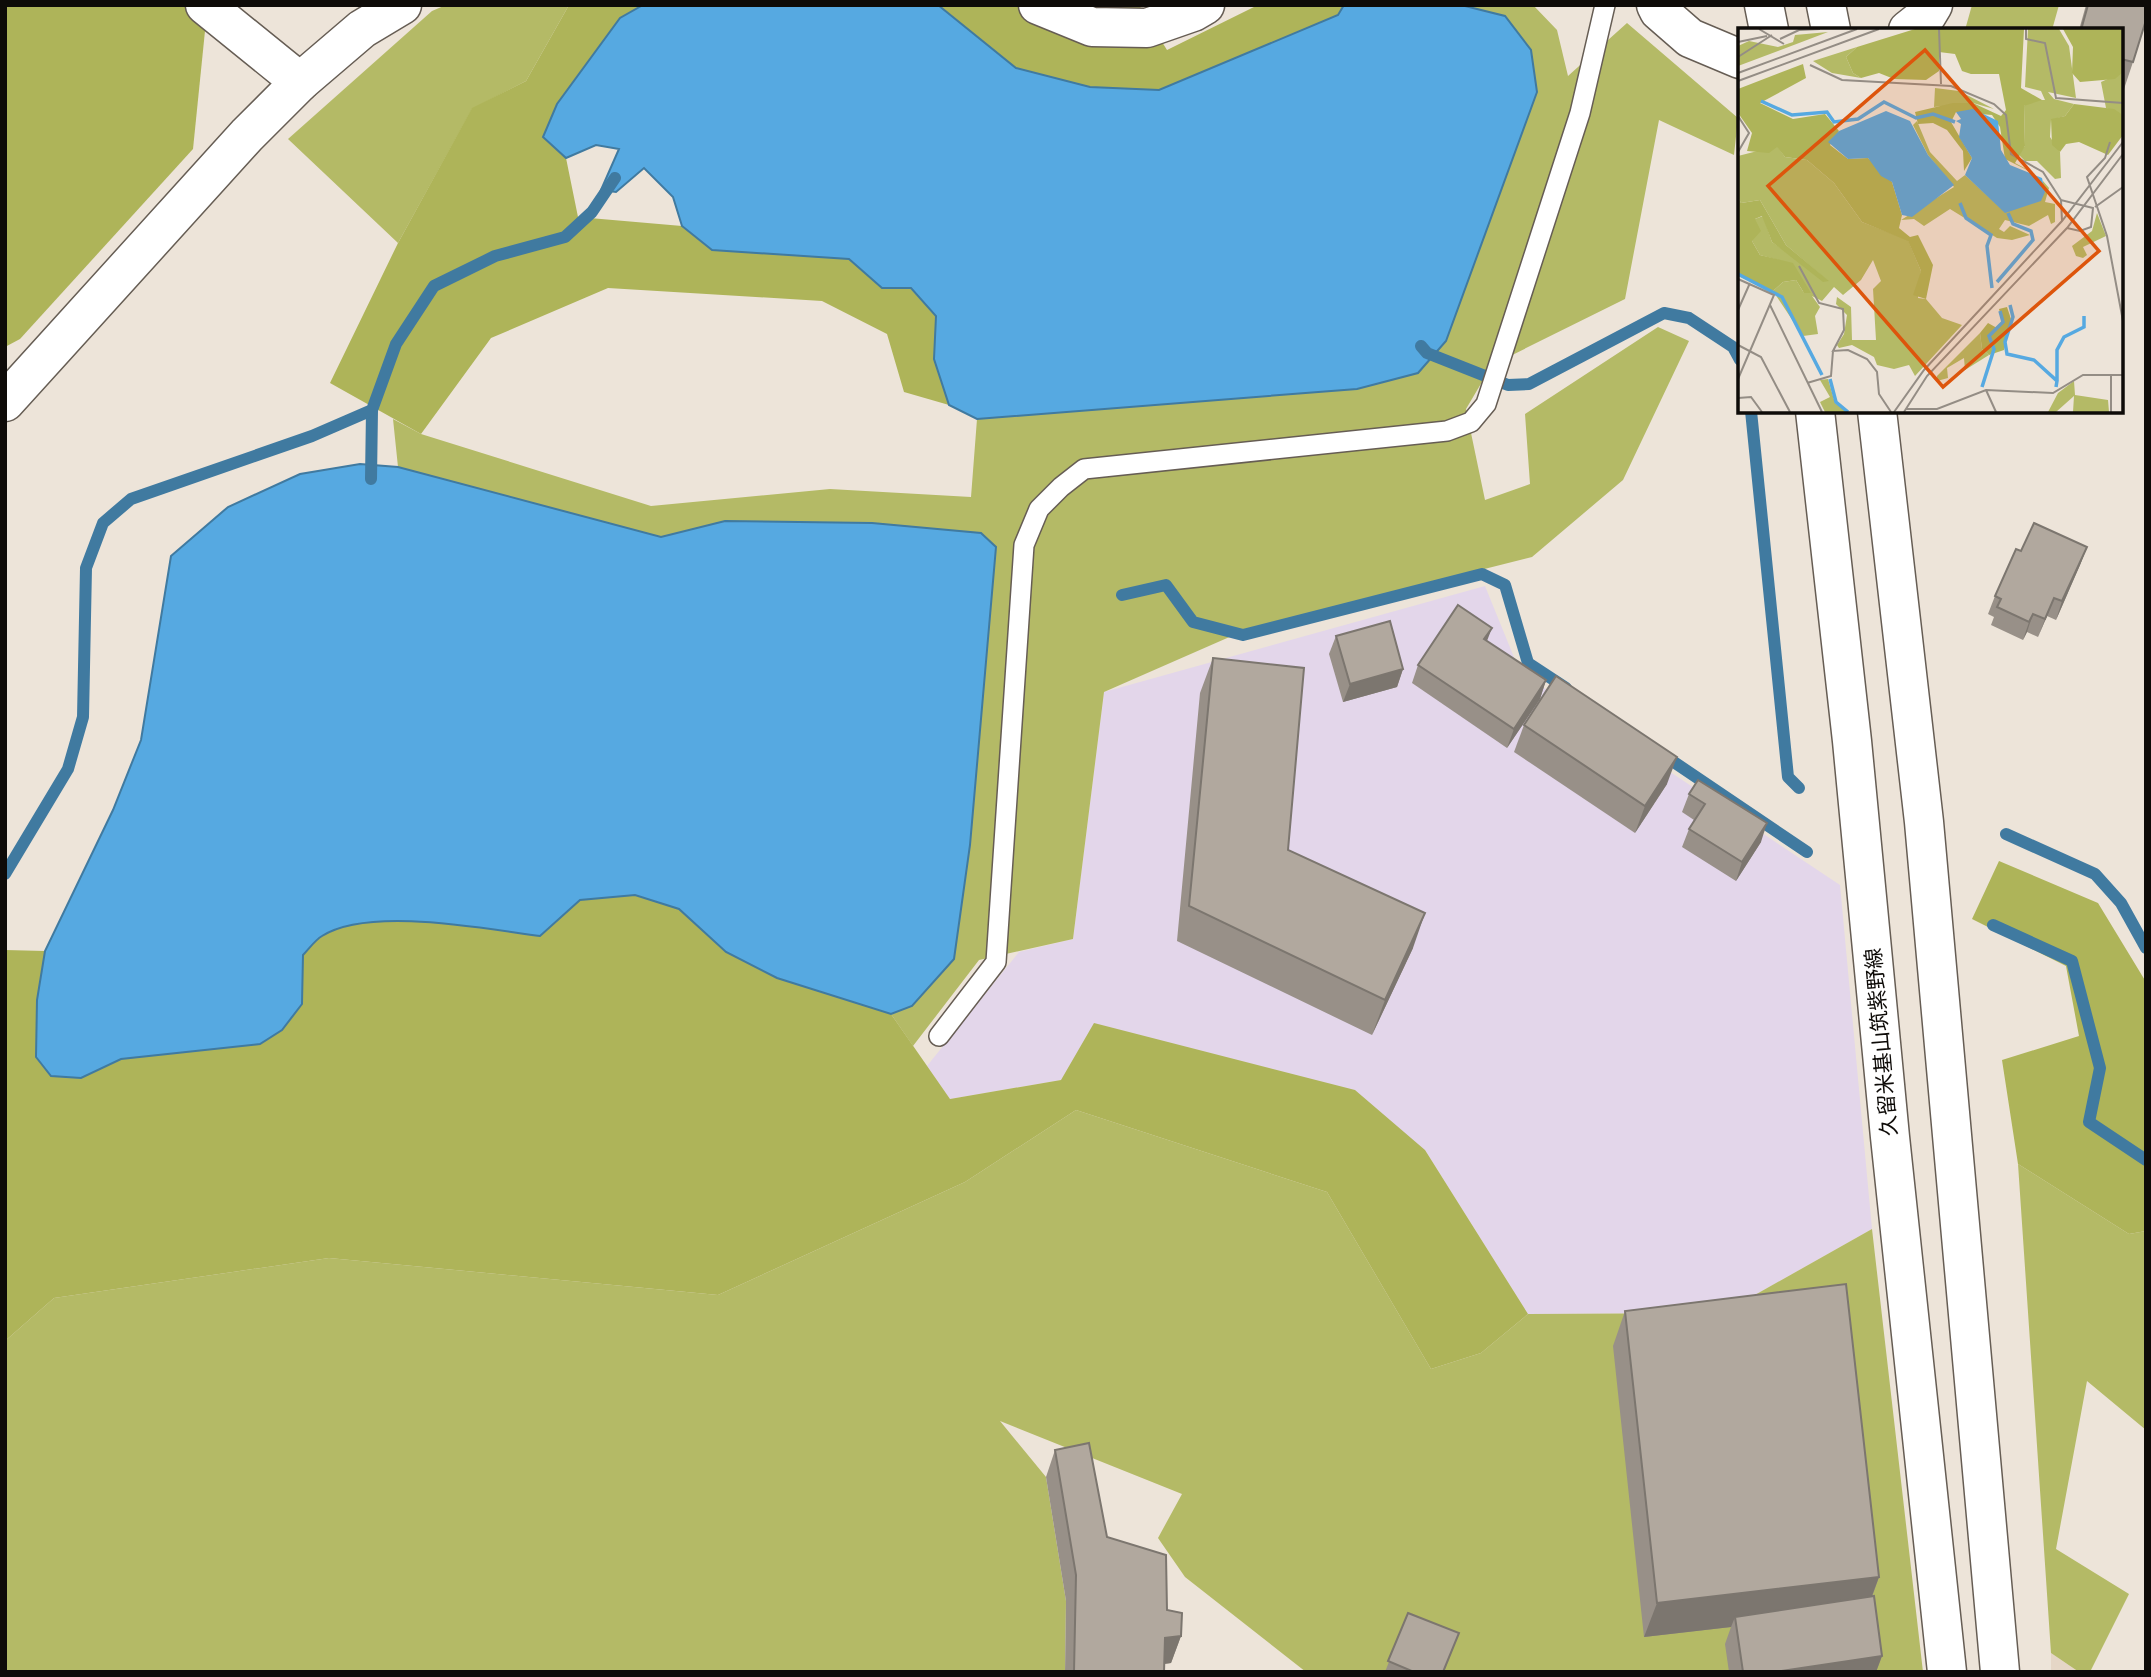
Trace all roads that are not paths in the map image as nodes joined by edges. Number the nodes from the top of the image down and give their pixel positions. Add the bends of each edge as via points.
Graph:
1 (205, 5) edge
2 (402, 5) edge
3 (1038, 5) edge
4 (1205, 5) edge
5 (1605, 5) edge
6 (1656, 5) edge
7 (1933, 5) edge
8 (1911, 28) edge
9 (1738, 58) edge
10 (300, 82) junction
11 (5, 402) edge
12 (1815, 413) edge
13 (1877, 413) edge
14 (939, 1036) dead end
15 (1947, 1672) edge
16 (2000, 1672) edge

1 - 10 main road
2 - 10 main road via 362,29
3 - 4 main road via 1092,27 1147,28
5 - 14 lane via 1580,113 1505,347 1486,404 1471,422 1447,431 1084,469 1039,509 1024,545 996,962
6 - 9 main road via 1690,38
7 - 8 main road
10 - 11 main road
12 - 15 main road, 久留米基山筑紫野線
13 - 16 main road via 1924,822

